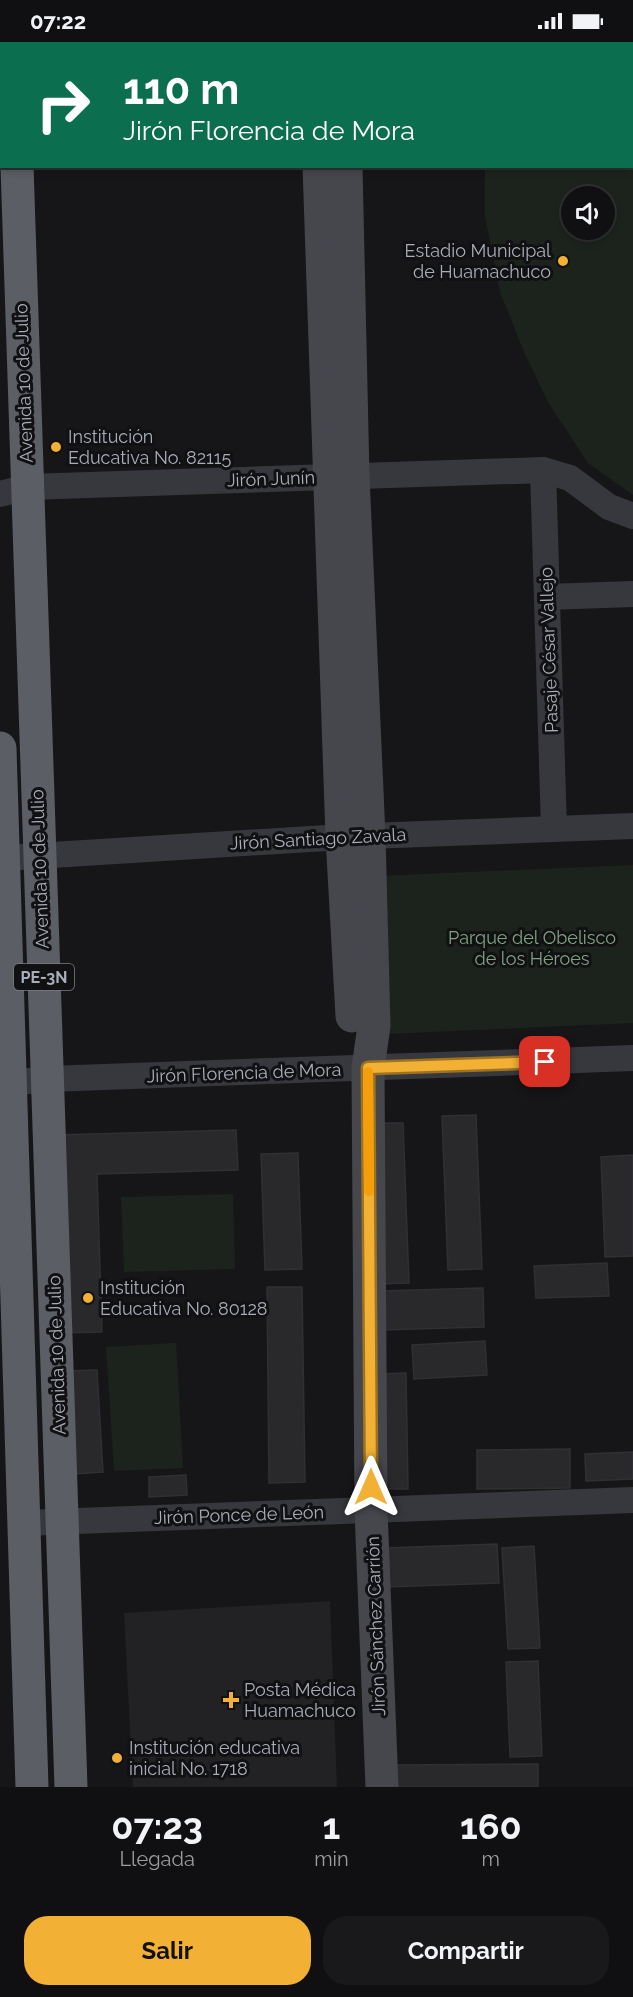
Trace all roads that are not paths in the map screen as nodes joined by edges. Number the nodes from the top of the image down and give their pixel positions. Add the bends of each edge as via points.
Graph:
1 (17, 168) edge
2 (319, 168) edge
3 (346, 168) edge
4 (543, 470) junction
5 (341, 477) junction
6 (14, 491) edge
7 (633, 516) edge
8 (633, 594) edge
9 (547, 597) junction
10 (0, 748) edge
11 (633, 826) edge
12 (554, 829) junction
13 (355, 836) junction
14 (39, 856) junction
15 (4, 858) junction
16 (633, 1058) edge
17 (368, 1068) junction
18 (48, 1079) junction
19 (5, 1083) edge
20 (633, 1500) edge
21 (371, 1510) junction
22 (63, 1522) junction
23 (24, 1523) junction
24 (32, 1787) edge
25 (72, 1787) edge
26 (382, 1787) edge

1 - 6 highway, Avenida 10 de Julio / PE-3N
2 - 5 main road
3 - 5 main road
4 - 5 street, Jirón Junín
4 - 7 street, Jirón Junín via 570,478 609,507
4 - 9 street, Pasaje César Vallejo
5 - 6 street, Jirón Junín
5 - 13 main road
6 - 14 highway, Avenida 10 de Julio / PE-3N
8 - 9 street
9 - 12 street, Pasaje César Vallejo
10 - 15 highway, Avenida 10 de Julio / PE-3N
11 - 12 street, Jirón Santiago Zavala
12 - 13 street, Jirón Santiago Zavala
13 - 14 street, Jirón Santiago Zavala
13 - 17 main road via 352,1026
14 - 15 street, Jirón Santiago Zavala
14 - 18 highway, Avenida 10 de Julio / PE-3N
15 - 19 highway, Avenida 10 de Julio / PE-3N
16 - 17 street, Jirón Florencia de Mora
17 - 18 street, Jirón Florencia de Mora
17 - 21 main road, Jirón Sánchez Carrión
18 - 19 street, Jirón Florencia de Mora
18 - 22 highway, Avenida 10 de Julio / PE-3N
19 - 23 highway, Avenida 10 de Julio / PE-3N
20 - 21 street, Jirón Ponce de León
21 - 22 street, Jirón Ponce de León
21 - 26 main road, Jirón Sánchez Carrión
22 - 23 street, Jirón Ponce de León
22 - 25 highway, Avenida 10 de Julio / PE-3N
23 - 24 highway, Avenida 10 de Julio / PE-3N

